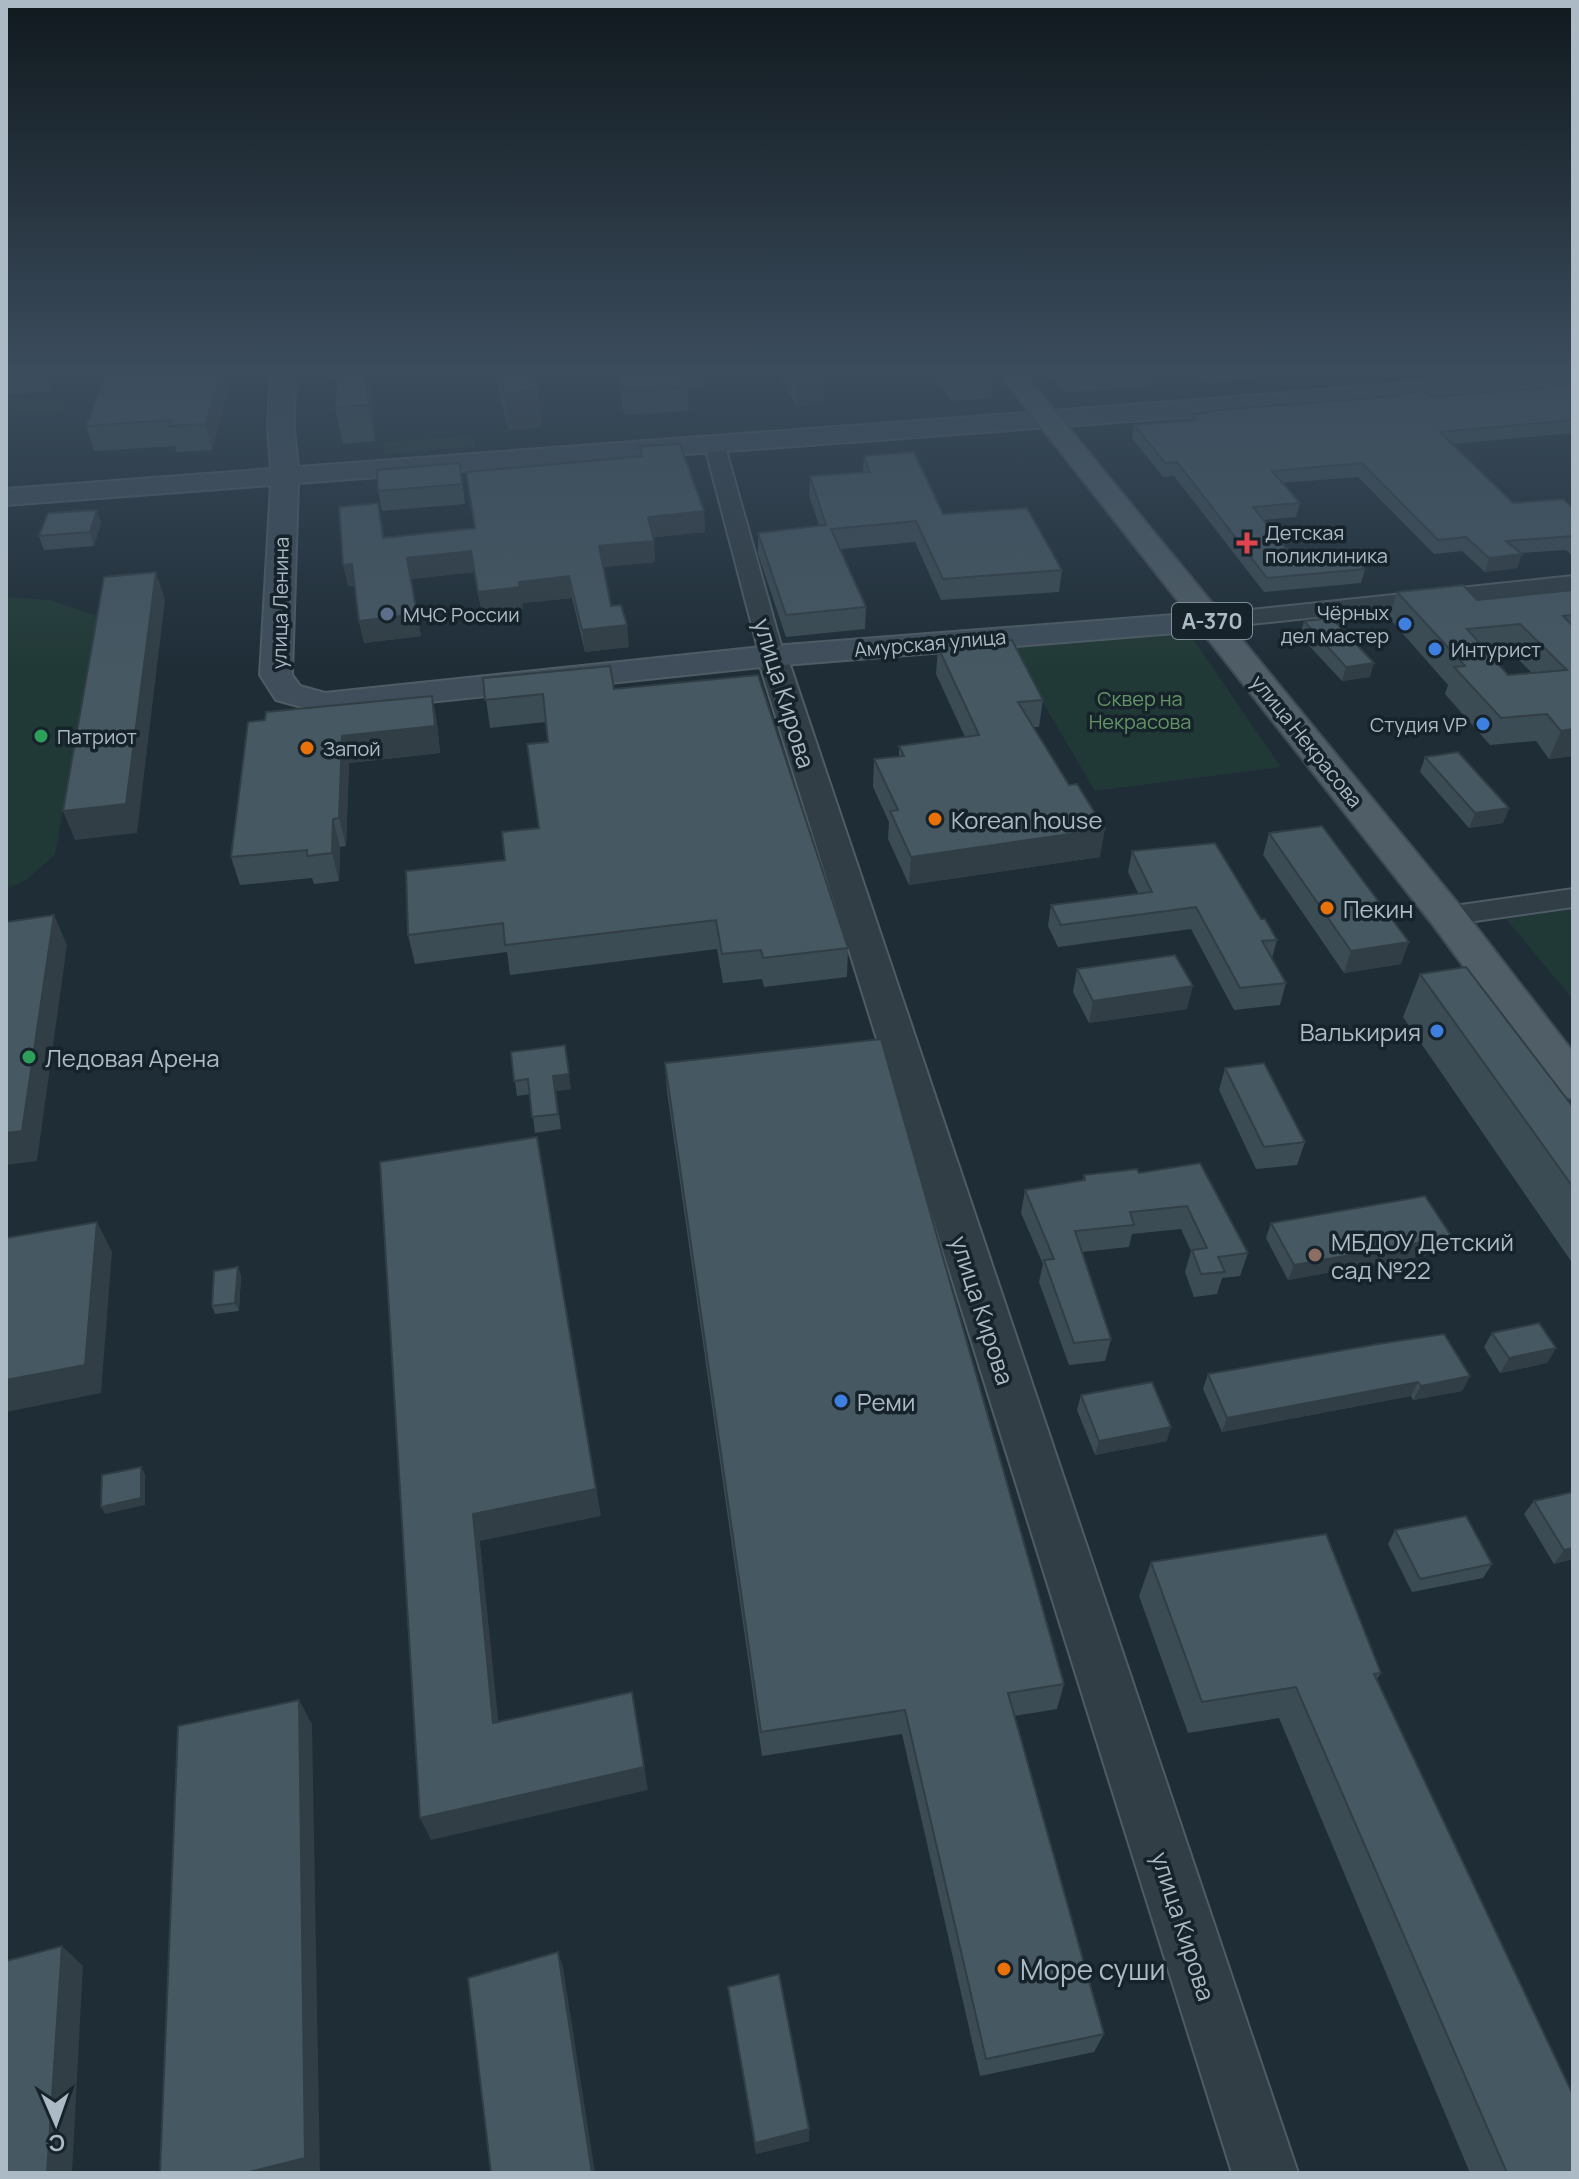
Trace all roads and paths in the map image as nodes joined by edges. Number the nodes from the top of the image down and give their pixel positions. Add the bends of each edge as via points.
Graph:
1 (284, 468) edge
2 (383, 468) edge
3 (721, 468) edge
4 (1087, 468) edge
5 (285, 475) junction
6 (6, 497) edge
7 (1573, 583) edge
8 (1212, 621) junction
9 (772, 656) junction
10 (288, 693) joint
11 (1573, 898) edge
12 (1447, 916) junction
13 (1573, 1083) edge
14 (1265, 2173) edge

1 - 5 main road, улица Ленина
2 - 5 main road
3 - 9 street, улица Кирова
4 - 8 main road, улица Некрасова / А-370
5 - 6 main road
5 - 10 main road, улица Ленина via 276,675
7 - 8 street, Амурская улица
8 - 9 main road, Амурская улица
8 - 12 main road, улица Некрасова / А-370
9 - 10 main road, Амурская улица via 324,703
9 - 14 street, улица Кирова
11 - 12 street
12 - 13 main road, улица Некрасова / А-370

